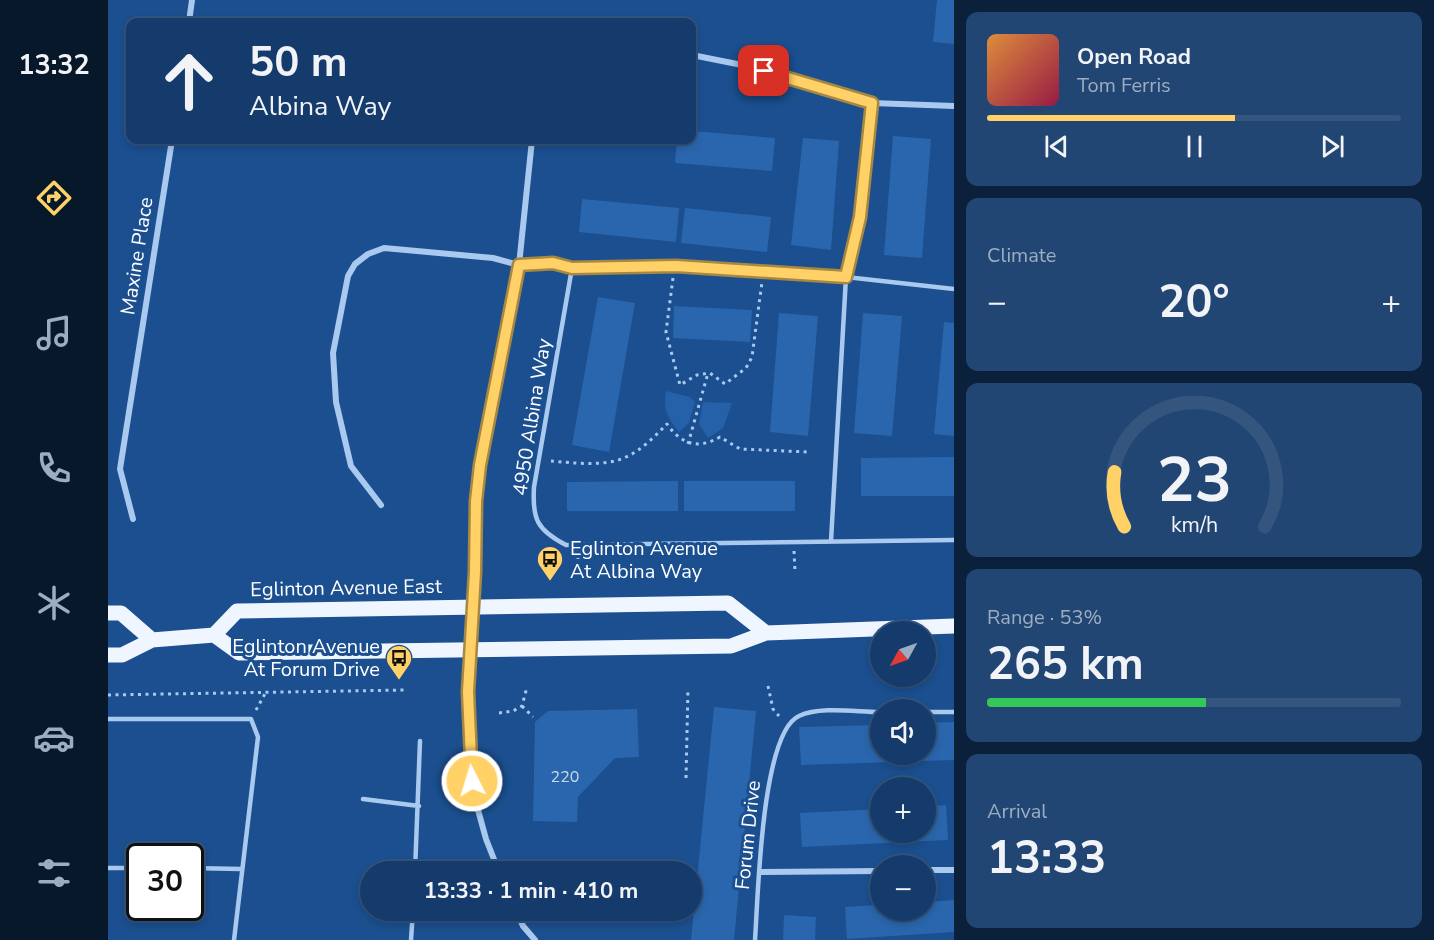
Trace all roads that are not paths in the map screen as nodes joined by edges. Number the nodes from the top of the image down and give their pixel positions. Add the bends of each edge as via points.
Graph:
1 (192, 0) edge
2 (190, 18) edge
3 (696, 56) edge
4 (872, 103) junction
5 (954, 106) edge
6 (171, 144) edge
7 (531, 144) edge
8 (519, 265) junction
9 (572, 268) junction
10 (846, 277) junction
11 (954, 289) edge
12 (381, 505) dead end
13 (133, 519) dead end
14 (954, 540) edge
15 (831, 541) junction
16 (473, 607) junction
17 (108, 613) edge
18 (954, 626) edge
19 (766, 633) junction
20 (214, 635) junction
21 (152, 640) junction
22 (470, 650) junction
23 (108, 655) edge
24 (870, 712) edge
25 (936, 712) edge
26 (954, 712) edge
27 (108, 719) edge
28 (420, 741) dead end
29 (363, 799) dead end
30 (419, 806) junction
31 (416, 861) edge
32 (495, 861) edge
33 (108, 868) edge
34 (126, 868) edge
35 (204, 868) edge
36 (241, 869) junction
37 (936, 870) edge
38 (954, 870) edge
39 (870, 871) edge
40 (760, 872) junction
41 (412, 921) edge
42 (521, 921) edge
43 (234, 940) edge
44 (411, 940) edge
45 (535, 940) edge
46 (755, 940) edge

1 - 2 street
3 - 4 street via 742,65
4 - 5 street
4 - 10 lane via 860,217
6 - 13 street, Maxine Place via 120,469
7 - 8 street
8 - 9 lane via 553,263
8 - 12 street via 493,258 384,248 368,254 351,270 333,353 336,402 351,466
8 - 16 street via 480,465
9 - 10 lane via 676,266
9 - 15 lane, 4950 Albina Way via 533,508 547,535 566,545
10 - 11 lane
10 - 15 lane
14 - 15 lane, 4950 Albina Way
16 - 19 main road, Eglinton Avenue East via 728,603
16 - 20 main road, Eglinton Avenue East via 237,611
16 - 22 street
17 - 21 main road via 121,613
18 - 19 main road
19 - 22 main road via 731,646
20 - 21 main road
20 - 22 main road via 239,654
21 - 23 main road via 122,655
22 - 32 street via 472,781 479,818
24 - 40 lane, Forum Drive via 815,712 798,716 787,725 767,787
25 - 26 lane
27 - 36 lane via 251,719 258,737
28 - 30 lane
29 - 30 lane
30 - 31 lane
33 - 34 lane
35 - 36 lane
36 - 43 lane
37 - 38 street
39 - 40 street
40 - 46 lane, Forum Drive
41 - 44 lane
42 - 45 street

